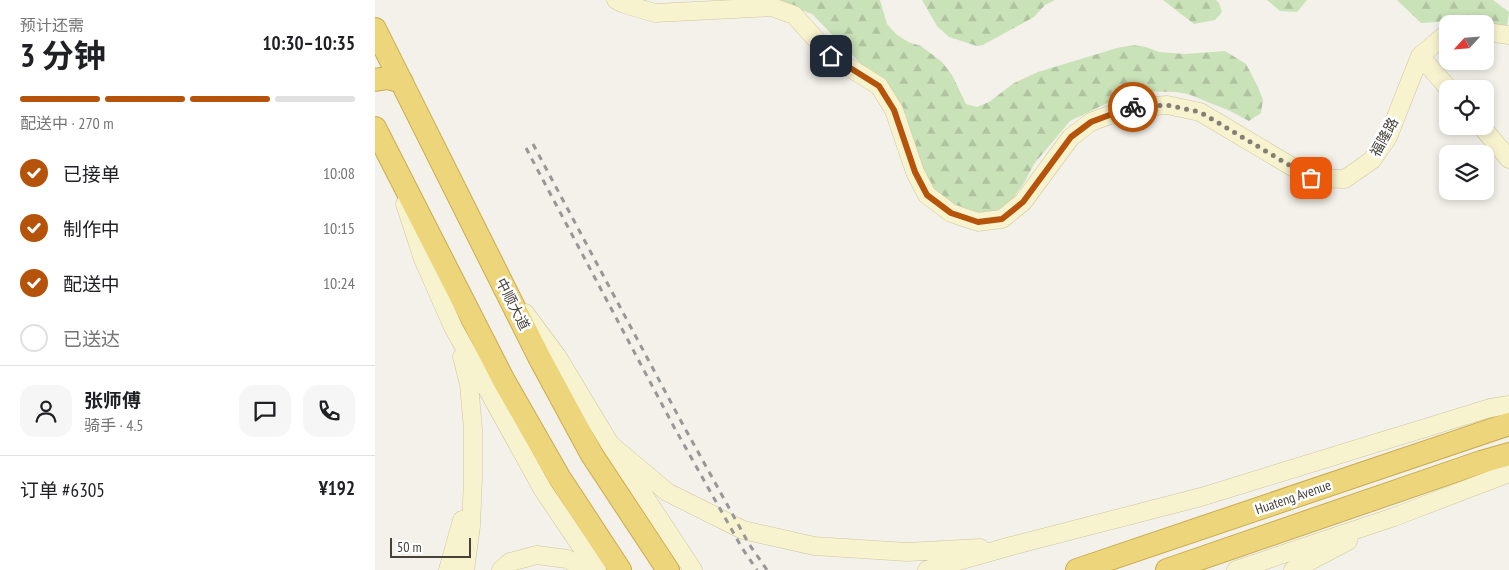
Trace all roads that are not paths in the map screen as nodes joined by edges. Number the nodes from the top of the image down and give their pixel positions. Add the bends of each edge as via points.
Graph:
1 (616, 0) edge
2 (375, 29) edge
3 (1494, 33) edge
4 (1509, 35) edge
5 (1439, 40) edge
6 (1421, 56) junction
7 (375, 80) edge
8 (1441, 80) edge
9 (402, 82) junction
10 (375, 128) edge
11 (1489, 135) edge
12 (390, 158) junction
13 (1509, 159) edge
14 (500, 279) junction
15 (453, 327) junction
16 (1509, 404) edge
17 (1509, 424) edge
18 (610, 444) junction
19 (1509, 454) edge
20 (1509, 473) edge
21 (473, 478) junction
22 (1394, 518) junction
23 (1011, 546) junction
24 (1238, 569) edge
25 (448, 570) edge
26 (465, 570) edge
27 (501, 570) edge
28 (588, 570) edge
29 (597, 570) edge
30 (620, 570) edge
31 (668, 570) edge
32 (693, 570) edge
33 (927, 570) edge
34 (1077, 570) edge
35 (1167, 570) edge
36 (1293, 570) edge

1 - 6 main road, 福隆路 via 655,13 772,7 794,15 831,56 879,86 894,110 915,172 927,195 951,213 978,222 1002,219 1023,202 1071,137 1091,122 1128,108 1167,105 1200,112 1311,178 1345,179 1372,160 1388,137
2 - 9 highway, 中顺大道
3 - 4 main road
5 - 6 main road, 福隆路
6 - 8 main road
7 - 9 highway via 388,78
9 - 14 highway, 中顺大道
10 - 12 highway
11 - 13 main road
12 - 15 main road via 423,259
12 - 30 highway via 503,379 559,477
14 - 18 main road via 557,356
14 - 31 highway, 中顺大道 via 592,455
15 - 21 main road via 469,384
15 - 29 main road via 543,490
16 - 23 main road via 1201,497
17 - 34 highway, Huateng Avenue
18 - 23 main road via 667,492 743,530 814,546 907,552
18 - 32 main road
19 - 35 highway, Huateng Avenue
20 - 22 main road
21 - 25 main road
21 - 26 main road
22 - 24 main road
22 - 36 main road
23 - 33 main road
27 - 28 main road via 510,562 537,555 567,559

